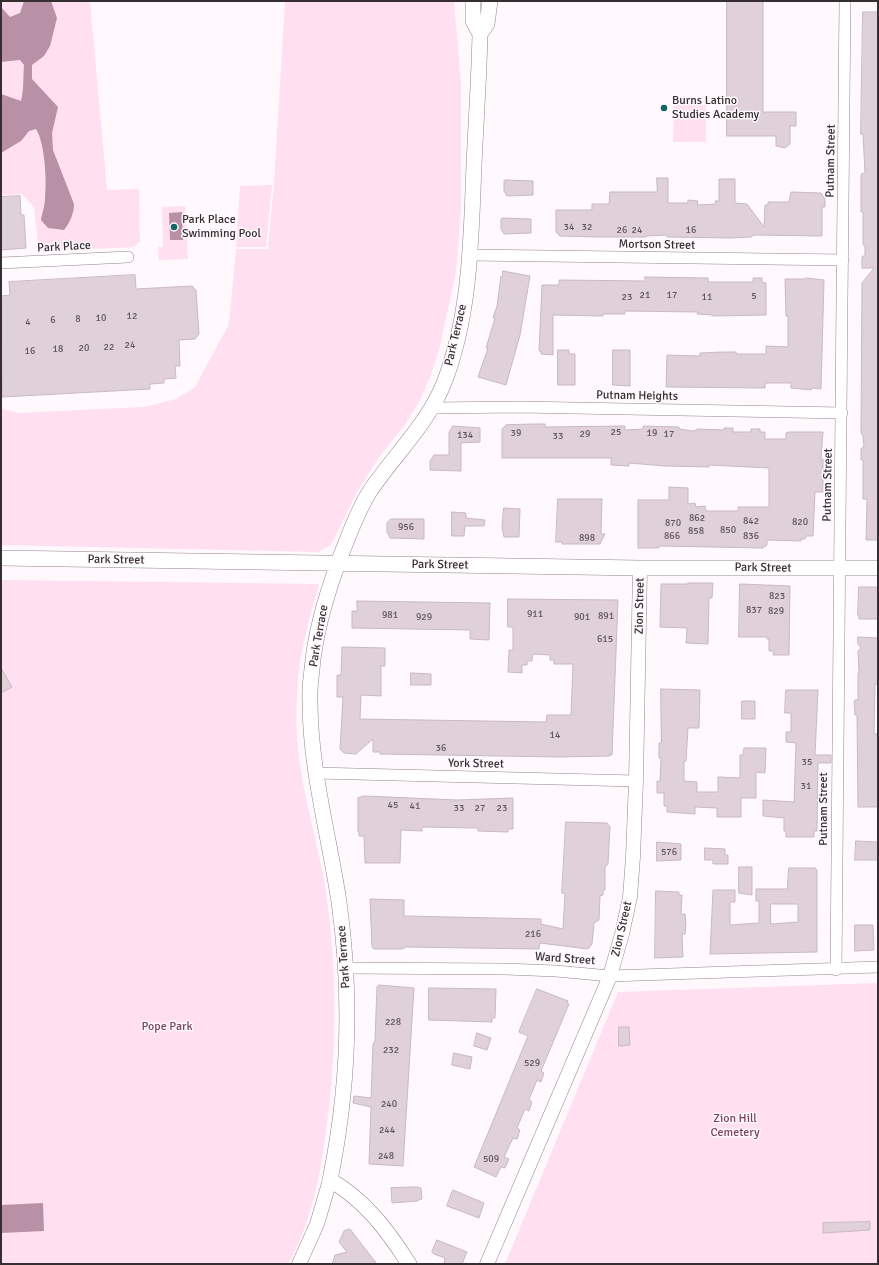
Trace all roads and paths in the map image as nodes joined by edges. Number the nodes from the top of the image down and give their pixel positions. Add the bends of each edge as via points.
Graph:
1 (473, 1) edge
2 (490, 1) edge
3 (845, 1) edge
4 (480, 34) junction
5 (471, 255) junction
6 (128, 257) dead end
7 (843, 260) junction
8 (1, 263) edge
9 (432, 408) junction
10 (842, 413) junction
11 (1, 558) edge
12 (337, 564) junction
13 (640, 568) junction
14 (840, 568) junction
15 (878, 568) edge
16 (316, 773) junction
17 (636, 781) junction
18 (878, 967) edge
19 (346, 968) junction
20 (836, 970) junction
21 (610, 976) junction
22 (330, 1180) junction
23 (300, 1264) edge
24 (409, 1264) edge
25 (487, 1264) edge

1 - 4 main road, Park Terrace via 473,21
2 - 4 main road, Park Terrace via 487,24
3 - 7 street, Putnam Street
4 - 5 main road, Park Terrace
5 - 7 street, Mortson Street
5 - 9 main road, Park Terrace via 456,344
6 - 8 street, Park Place
7 - 10 street, Putnam Street
9 - 10 street, Putnam Heights via 520,407
9 - 12 main road, Park Terrace via 419,429 370,491
10 - 14 street, Putnam Street
11 - 12 main road, Park Street
12 - 13 main road, Park Street
12 - 16 main road, Park Terrace via 321,616 309,698
13 - 14 main road, Park Street
13 - 17 street, Zion Street
14 - 15 main road, Park Street
14 - 20 street, Putnam Street
16 - 17 street, York Street
16 - 19 main road, Park Terrace via 339,901
17 - 21 street, Zion Street via 630,897
18 - 20 street, Ward Street
19 - 21 street, Ward Street via 520,970
19 - 22 main road, Park Terrace via 346,1078
20 - 21 street, Ward Street
21 - 25 street, Zion Street
22 - 23 street, Park Terrace via 317,1224
22 - 24 main road via 349,1192 374,1216

